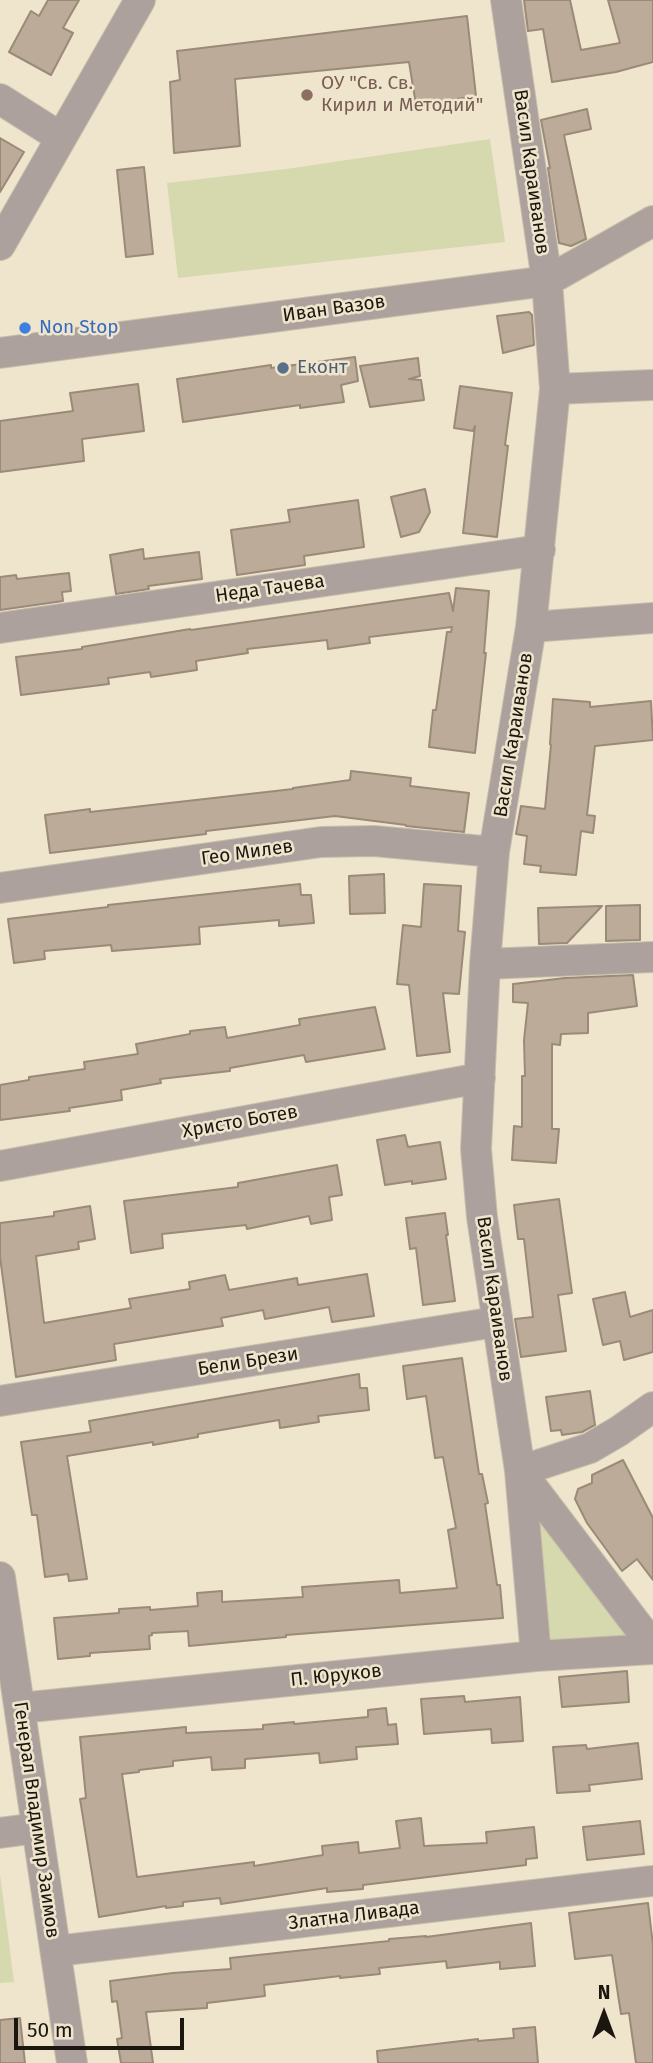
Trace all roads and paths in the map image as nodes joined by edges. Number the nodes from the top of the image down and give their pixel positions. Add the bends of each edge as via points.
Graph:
1 (140, 0) edge
2 (506, 0) edge
3 (0, 99) edge
4 (60, 137) junction
5 (653, 221) edge
6 (0, 245) edge
7 (547, 281) junction
8 (0, 353) edge
9 (653, 385) edge
10 (555, 389) junction
11 (540, 550) junction
12 (653, 618) edge
13 (531, 626) junction
14 (0, 628) edge
15 (494, 852) junction
16 (0, 888) edge
17 (653, 957) edge
18 (485, 964) junction
19 (480, 1078) junction
20 (0, 1166) edge
21 (496, 1322) junction
22 (0, 1401) edge
23 (653, 1407) edge
24 (520, 1471) junction
25 (0, 1577) edge
26 (653, 1648) edge
27 (536, 1656) junction
28 (20, 1708) junction
29 (37, 1828) junction
30 (0, 1833) edge
31 (653, 1881) edge
32 (56, 1951) junction
33 (72, 2063) edge

1 - 4 street
2 - 7 street, Васил Караиванов
3 - 4 street
4 - 6 street
5 - 7 street, Иван Вазов
7 - 8 street, Иван Вазов
7 - 10 street, Васил Караиванов
9 - 10 street
10 - 11 street, Васил Караиванов
11 - 13 street, Васил Караиванов
11 - 14 street, Неда Тачева
12 - 13 street
13 - 15 street, Васил Караиванов
15 - 16 street, Гео Милев via 374,841 321,842
15 - 18 street, Васил Караиванов
17 - 18 street
18 - 19 street, Васил Караиванов
19 - 20 street, Христо Ботев
19 - 21 street, Васил Караиванов via 476,1149
21 - 22 street, Бели Брези
21 - 24 street, Васил Караиванов
23 - 24 street via 590,1448
24 - 26 street, Васил Караиванов
24 - 27 street, Васил Караиванов
25 - 28 street, Генерал Владимир Заимов
26 - 27 street, П. Юруков
27 - 28 street, П. Юруков
28 - 29 street, Генерал Владимир Заимов
29 - 30 street
29 - 32 street, Генерал Владимир Заимов
31 - 32 street, Златна Ливада
32 - 33 street, Генерал Владимир Заимов

